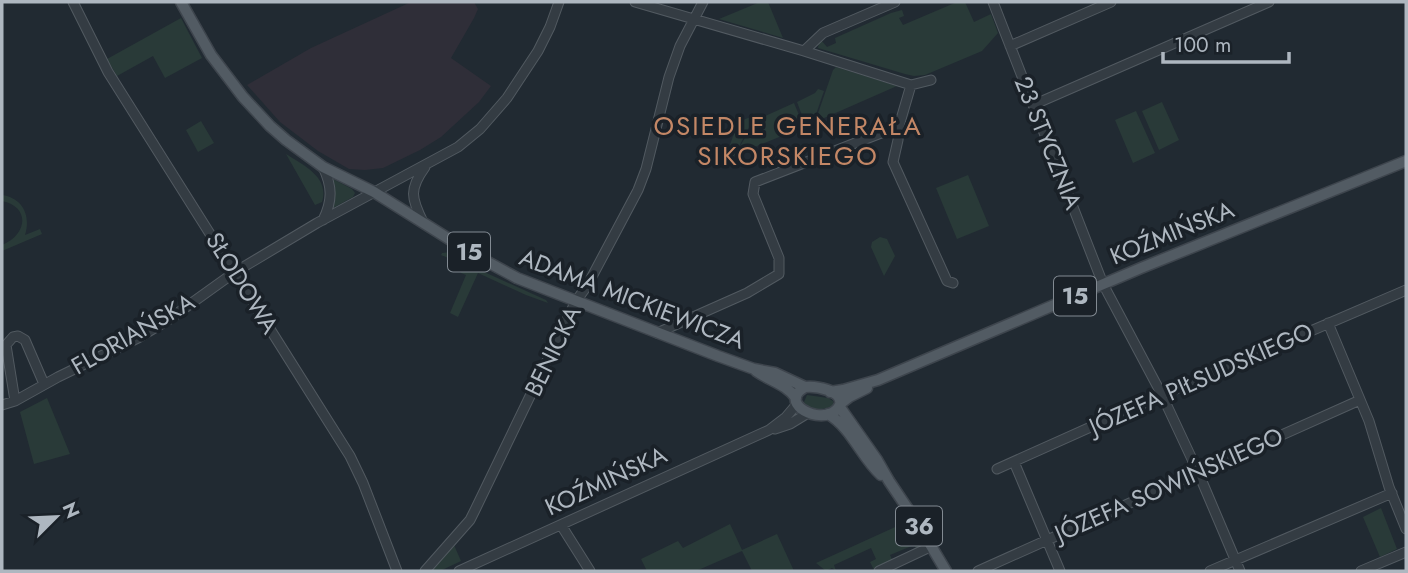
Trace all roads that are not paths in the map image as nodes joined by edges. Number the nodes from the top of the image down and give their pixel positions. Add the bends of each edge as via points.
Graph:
1 (73, 2) edge
2 (181, 2) edge
3 (559, 2) edge
4 (635, 2) edge
5 (703, 2) edge
6 (895, 2) edge
7 (993, 2) edge
8 (1111, 2) edge
9 (1269, 2) edge
10 (694, 19) junction
11 (1010, 46) junction
12 (804, 51) junction
13 (931, 80) dead end
14 (911, 85) junction
15 (1033, 105) junction
16 (898, 126) junction
17 (1406, 161) edge
18 (426, 166) junction
19 (323, 167) junction
20 (374, 192) junction
21 (322, 221) junction
22 (423, 222) junction
23 (235, 272) junction
24 (953, 283) dead end
25 (1103, 284) junction
26 (1406, 290) edge
27 (576, 301) junction
28 (1328, 323) junction
29 (657, 333) junction
30 (754, 369) junction
31 (878, 380) junction
32 (48, 382) junction
33 (805, 387) junction
34 (830, 391) junction
35 (1162, 395) junction
36 (1360, 400) junction
37 (15, 401) junction
38 (796, 401) junction
39 (2, 405) edge
40 (840, 405) junction
41 (808, 413) junction
42 (828, 414) junction
43 (769, 430) junction
44 (1014, 462) junction
45 (997, 469) dead end
46 (1198, 472) junction
47 (889, 481) junction
48 (1392, 493) junction
49 (561, 525) junction
50 (1406, 529) edge
51 (1046, 539) junction
52 (932, 546) junction
53 (1406, 552) edge
54 (1235, 561) junction
55 (397, 571) edge
56 (425, 571) edge
57 (459, 571) edge
58 (590, 571) edge
59 (879, 571) edge
60 (946, 571) edge
61 (978, 571) edge
62 (1060, 571) edge
63 (1210, 571) edge
64 (1240, 571) edge
65 (1361, 571) edge

1 - 23 street, SŁODOWA via 108,72
2 - 19 main road, ADAMA MICKIEWICZA / 15 via 211,55 253,108
3 - 18 street, FLORIAŃSKA via 538,51 507,98 458,147
4 - 10 street
5 - 10 street, BENICKA
6 - 12 street via 823,33
7 - 11 street, 23 STYCZNIA
8 - 11 street
9 - 15 street
10 - 12 street
10 - 27 street, BENICKA via 669,77 638,190
11 - 15 street, 23 STYCZNIA
12 - 14 street
13 - 14 street
14 - 16 street
15 - 25 street, 23 STYCZNIA
16 - 24 street via 892,162 947,281
16 - 29 street via 755,182 753,194 779,258 779,274
17 - 25 main road, KOŹMIŃSKA / 15
18 - 20 street, FLORIAŃSKA
18 - 22 street via 413,188
19 - 20 main road, ADAMA MICKIEWICZA / 15
19 - 21 street via 331,192
20 - 21 street, FLORIAŃSKA
20 - 22 main road, ADAMA MICKIEWICZA / 15
21 - 23 street, FLORIAŃSKA
22 - 27 main road, ADAMA MICKIEWICZA / 15 via 500,270
23 - 32 street, FLORIAŃSKA via 169,320
23 - 55 street, SŁODOWA via 350,456
25 - 31 main road, KOŹMIŃSKA / 15
25 - 35 street, 23 STYCZNIA
26 - 28 street, JÓZEFA PIŁSUDSKIEGO
27 - 29 main road, ADAMA MICKIEWICZA / 15
27 - 56 street, BENICKA via 470,520
28 - 35 street, JÓZEFA PIŁSUDSKIEGO
28 - 36 street
29 - 30 main road, ADAMA MICKIEWICZA / 15
30 - 33 main road, ADAMA MICKIEWICZA / 15
30 - 38 main road, ADAMA MICKIEWICZA / 15 via 785,387
31 - 34 main road, KOŹMIŃSKA / 15
31 - 40 main road, KOŹMIŃSKA / 15
32 - 37 street, FLORIAŃSKA
32 - 37 street via 25,340 13,337 6,345
33 - 34 main road, 15
33 - 38 main road
34 - 40 main road via 838,396
35 - 44 street, JÓZEFA PIŁSUDSKIEGO
35 - 46 street, 23 STYCZNIA
36 - 46 street, JÓZEFA SOWIŃSKIEGO
36 - 48 street
37 - 39 street, FLORIAŃSKA
38 - 41 main road, 15
38 - 43 street, KOŹMIŃSKA via 786,417
40 - 42 main road, 15
40 - 47 main road, 36
41 - 42 main road
41 - 43 street, KOŹMIŃSKA
42 - 47 main road, 36 via 843,425
43 - 49 street, KOŹMIŃSKA
44 - 45 street, JÓZEFA PIŁSUDSKIEGO
44 - 51 street
46 - 51 street, JÓZEFA SOWIŃSKIEGO
46 - 54 street, 23 STYCZNIA
47 - 52 main road, 36
48 - 50 street
48 - 54 street
49 - 57 street, KOŹMIŃSKA
49 - 58 street
51 - 61 street, JÓZEFA SOWIŃSKIEGO
51 - 62 street
52 - 59 street
52 - 60 main road, 36
53 - 65 street
54 - 63 street
54 - 64 street, 23 STYCZNIA

